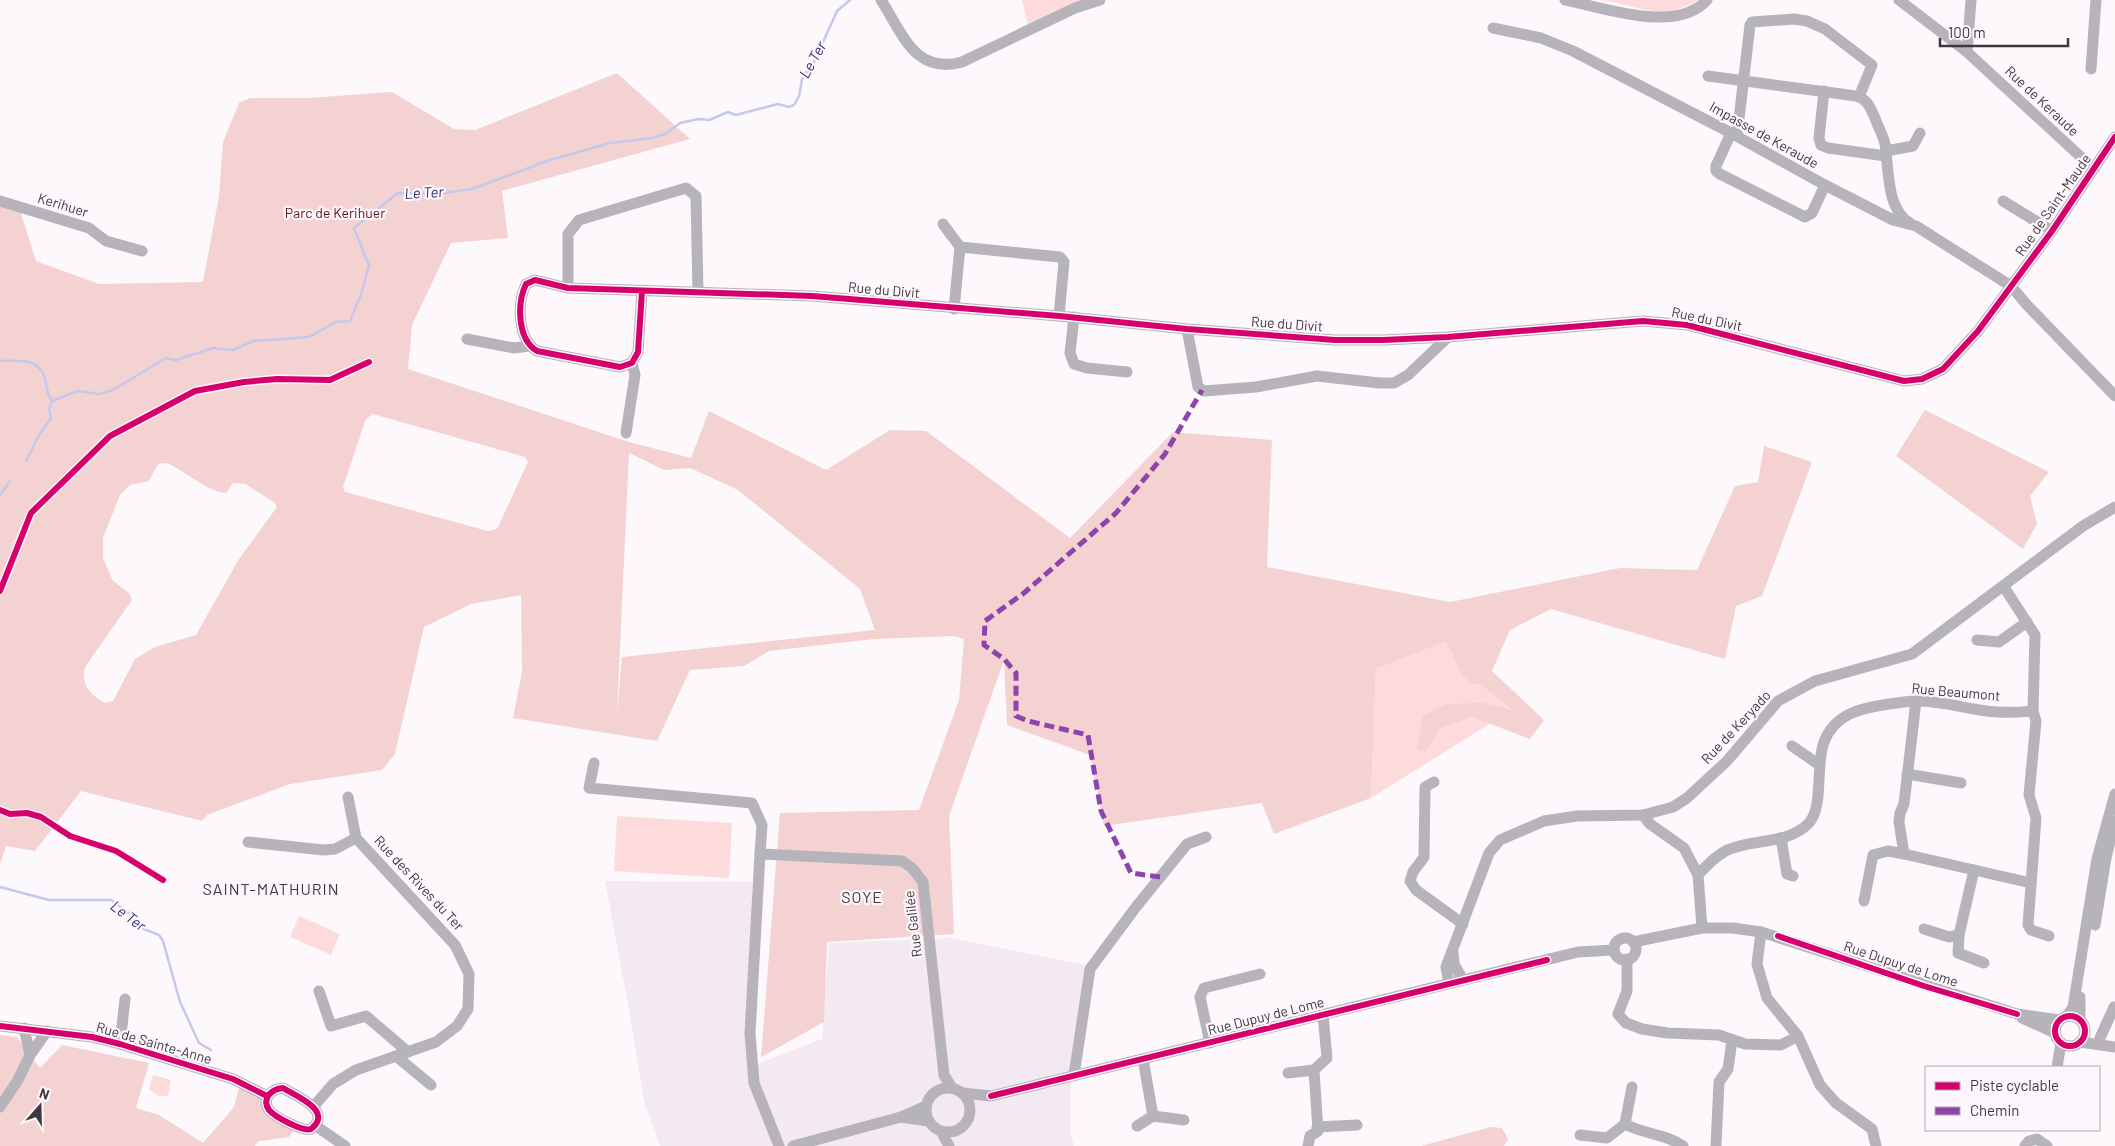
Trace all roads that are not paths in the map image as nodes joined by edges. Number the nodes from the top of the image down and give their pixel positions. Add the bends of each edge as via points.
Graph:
1 (881, 0) edge
2 (1100, 0) edge
3 (1565, 0) edge
4 (1707, 0) edge
5 (1899, 0) edge
6 (1971, 0) edge
7 (2096, 0) edge
8 (1494, 28) dead end
9 (1967, 52) junction
10 (2091, 69) dead end
11 (1708, 76) dead end
12 (1743, 80) junction
13 (1824, 91) junction
14 (1859, 97) junction
15 (1920, 133) dead end
16 (1734, 134) junction
17 (2115, 137) edge
18 (1886, 154) junction
19 (2094, 169) junction
20 (1825, 185) junction
21 (0, 201) edge
22 (2003, 201) dead end
23 (943, 224) dead end
24 (1916, 226) junction
25 (2052, 232) junction
26 (960, 246) junction
27 (142, 252) dead end
28 (2012, 286) junction
29 (568, 288) junction
30 (642, 290) junction
31 (698, 292) junction
32 (954, 309) junction
33 (1059, 316) junction
34 (1074, 317) junction
35 (1187, 329) junction
36 (1448, 337) junction
37 (467, 339) dead end
38 (529, 346) junction
39 (632, 363) junction
40 (1127, 372) dead end
41 (2115, 396) edge
42 (626, 433) dead end
43 (2115, 507) edge
44 (2004, 587) junction
45 (2027, 622) junction
46 (1977, 640) dead end
47 (1916, 701) junction
48 (2032, 711) junction
49 (1792, 746) dead end
50 (594, 763) dead end
51 (1818, 764) junction
52 (1907, 774) junction
53 (1434, 782) dead end
54 (1961, 783) dead end
55 (2115, 794) edge
56 (348, 797) dead end
57 (1643, 815) junction
58 (2114, 825) edge
59 (1206, 837) dead end
60 (356, 838) junction
61 (1782, 838) junction
62 (248, 842) dead end
63 (760, 854) junction
64 (1904, 854) junction
65 (2110, 860) edge
66 (1974, 870) junction
67 (1698, 875) junction
68 (1793, 876) dead end
69 (2031, 883) junction
70 (1864, 901) dead end
71 (1462, 924) junction
72 (1702, 928) junction
73 (1924, 929) dead end
74 (1761, 932) junction
75 (1959, 935) junction
76 (2049, 936) dead end
77 (1633, 942) junction
78 (1614, 950) junction
79 (1452, 952) junction
80 (1627, 959) junction
81 (1984, 963) dead end
82 (1260, 974) dead end
83 (1463, 980) junction
84 (1449, 983) junction
85 (319, 992) dead end
86 (125, 999) dead end
87 (2114, 1008) edge
88 (2017, 1014) junction
89 (1323, 1015) junction
90 (2063, 1018) junction
91 (2082, 1023) junction
92 (0, 1026) edge
93 (24, 1028) junction
94 (47, 1032) junction
95 (2055, 1033) junction
96 (1798, 1036) junction
97 (2100, 1038) junction
98 (1732, 1040) junction
99 (1210, 1043) junction
100 (120, 1044) junction
101 (2071, 1044) junction
102 (2114, 1047) edge
103 (408, 1052) junction
104 (30, 1054) junction
105 (396, 1056) junction
106 (1144, 1059) junction
107 (2058, 1066) edge
108 (2064, 1066) edge
109 (1314, 1070) junction
110 (1288, 1073) dead end
111 (944, 1075) junction
112 (1074, 1075) junction
113 (432, 1084) dead end
114 (1632, 1087) dead end
115 (938, 1090) junction
116 (958, 1090) junction
117 (268, 1096) junction
118 (991, 1096) junction
119 (314, 1106) junction
120 (926, 1106) junction
121 (0, 1107) edge
122 (970, 1112) junction
123 (1154, 1116) junction
124 (901, 1117) junction
125 (1184, 1120) dead end
126 (928, 1121) junction
127 (1626, 1124) junction
128 (1357, 1125) dead end
129 (316, 1126) junction
130 (1137, 1126) dead end
131 (1317, 1127) junction
132 (941, 1131) junction
133 (957, 1131) junction
134 (1580, 1135) dead end
135 (2044, 1138) edge
136 (345, 1146) edge
137 (779, 1146) edge
138 (793, 1146) edge
139 (950, 1146) edge
140 (1308, 1146) edge
141 (1682, 1146) edge
142 (1716, 1146) edge
143 (1876, 1146) edge
144 (2025, 1146) edge

1 - 2 street via 921,58 948,66
3 - 4 street via 1653,18 1685,14
5 - 9 street, Rue de Keraude
6 - 9 street
7 - 10 street
8 - 16 street, Impasse de Keraude via 1541,38 1574,51
9 - 19 street, Rue de Keraude
11 - 12 street
12 - 13 street
12 - 14 street via 1750,25 1763,20 1801,20 1825,29 1871,62 1872,69
12 - 16 street
13 - 14 street
13 - 18 street via 1821,145
14 - 18 street via 1870,106
15 - 18 street via 1913,146
16 - 20 street, Impasse de Keraude
16 - 20 street via 1716,166 1720,174 1805,216 1812,213
17 - 19 street, Rue de Saint-Maude
18 - 24 street via 1896,208 1904,219
19 - 25 street, Rue de Saint-Maude
20 - 24 street, Impasse de Keraude via 1893,220
21 - 27 street, Kerihuer via 89,228 106,241
22 - 25 street
23 - 26 street
24 - 28 street, Impasse de Keraude
25 - 28 street, Rue de Saint-Maude
26 - 32 street
26 - 33 street via 1060,257 1064,265
28 - 36 street, Rue du Divit via 1978,332 1943,369 1922,379 1904,381 1666,322 1643,321
28 - 41 street
29 - 30 street, Rue du Divit
29 - 31 street via 568,234 579,220 686,188 696,196
29 - 38 street, Rue du Divit via 535,280 526,284 521,294 523,336
30 - 31 street, Rue du Divit
30 - 39 street via 638,352
31 - 32 street, Rue du Divit via 812,296
32 - 33 street, Rue du Divit
33 - 34 street, Rue du Divit
34 - 35 street, Rue du Divit
34 - 40 street via 1070,353 1074,364
35 - 36 street, Rue du Divit via 1335,340
35 - 36 street via 1198,387 1204,391 1256,387 1317,376 1394,383 1408,375
37 - 38 street via 514,348
38 - 39 street via 537,351 620,367
39 - 42 street via 635,375
43 - 44 street, Rue de Keryado via 2083,526
44 - 45 street
44 - 57 street, Rue de Keryado via 1912,654 1815,680 1778,701 1727,761 1687,798 1673,807
45 - 46 street via 1999,642
45 - 48 street via 2035,635
47 - 48 street, Rue Beaumont via 1997,712
47 - 51 street, Rue Beaumont via 1860,709 1845,715 1825,741
47 - 52 street
48 - 69 street via 2036,720 2029,795 2036,818
49 - 51 street
50 - 63 street via 589,788 752,803 762,825
51 - 61 street, Rue Beaumont via 1815,814 1808,823
52 - 54 street
52 - 64 street via 1899,822
53 - 71 street via 1425,787 1424,857 1410,881 1416,890
55 - 90 street via 2097,859 2073,1007
56 - 60 street, Rue des Rives du Ter
57 - 67 street via 1650,824 1684,848
57 - 71 street, Rue de Keryado via 1577,816 1544,821 1500,840 1489,853
58 - 65 street
59 - 112 street via 1187,844 1090,969
60 - 62 street, Rue des Rives du Ter via 335,849 324,850
60 - 103 street, Rue des Rives du Ter via 455,945 469,974 468,1009 457,1026 436,1042
61 - 67 street, Rue Beaumont via 1729,849
61 - 68 street via 1787,874
63 - 111 street, Rue Galilée via 902,860 924,882
63 - 137 street via 750,1032 754,1083
64 - 66 street
64 - 70 street via 1888,851 1873,855
65 - 91 street via 2080,996
66 - 69 street
66 - 75 street
67 - 72 street
69 - 76 street via 2028,925 2031,930
71 - 79 street, Rue de Keryado
72 - 74 street, Rue Dupuy de Lome
72 - 77 street, Rue Dupuy de Lome
73 - 75 street via 1949,937
74 - 88 street, Rue Dupuy de Lome
74 - 96 street via 1757,964 1767,998
75 - 81 street via 1958,953
77 - 78 street, Rue Dupuy de Lome via 1628,938 1620,939
77 - 80 street via 1635,952
78 - 80 street via 1620,958
78 - 83 street, Rue Dupuy de Lome via 1578,952
79 - 83 street via 1454,964
79 - 84 street, Rue de Keryado via 1446,967
80 - 98 street via 1627,991 1618,1014 1626,1023 1659,1032 1719,1035
82 - 99 street via 1204,988 1200,997
83 - 84 street, Rue Dupuy de Lome
84 - 89 street, Rue Dupuy de Lome
85 - 103 street via 331,1026 366,1016
86 - 100 street
87 - 97 street
88 - 90 street, Rue Dupuy de Lome
88 - 95 street, Rue Dupuy de Lome via 2027,1022
89 - 99 street, Rue Dupuy de Lome
89 - 109 street via 1327,1058
90 - 91 street, Rue Dupuy de Lome
90 - 95 street
91 - 97 street, Rue Dupuy de Lome
91 - 101 street via 2084,1035
92 - 93 street, Rue de Sainte-Anne
93 - 94 street, Rue de Sainte-Anne
93 - 104 street
94 - 100 street, Rue de Sainte-Anne
94 - 104 street
95 - 101 street
96 - 98 street via 1781,1045 1745,1044
96 - 143 street via 1820,1085 1836,1103 1872,1129
97 - 102 street, Rue Dupuy de Lome
98 - 142 street via 1728,1069 1719,1082
99 - 106 street, Rue Dupuy de Lome
100 - 117 street, Rue de Sainte-Anne via 233,1079
101 - 102 street
101 - 107 street
101 - 108 street
103 - 105 street, Rue des Rives du Ter
104 - 121 street
105 - 113 street
105 - 119 street, Rue des Rives du Ter via 356,1070 341,1079
106 - 112 street, Rue Dupuy de Lome
106 - 123 street
109 - 110 street
109 - 131 street
111 - 115 street, Rue Galilée
111 - 116 street, Rue Galilée
112 - 118 street, Rue Dupuy de Lome
114 - 127 street
115 - 116 street
115 - 120 street via 928,1099
116 - 118 street, Rue Dupuy de Lome
116 - 122 street via 968,1101
117 - 119 street via 283,1088
117 - 129 street via 270,1111 284,1120 305,1131
118 - 122 street, Rue Dupuy de Lome
119 - 129 street via 319,1116
120 - 124 street
120 - 126 street
122 - 133 street
123 - 125 street
123 - 130 street
124 - 126 street
124 - 138 street
126 - 132 street
127 - 134 street via 1607,1138
127 - 141 street
128 - 131 street
129 - 136 street
131 - 140 street via 1318,1131 1310,1136
132 - 133 street
132 - 139 street
133 - 139 street
135 - 144 street via 2029,1140

